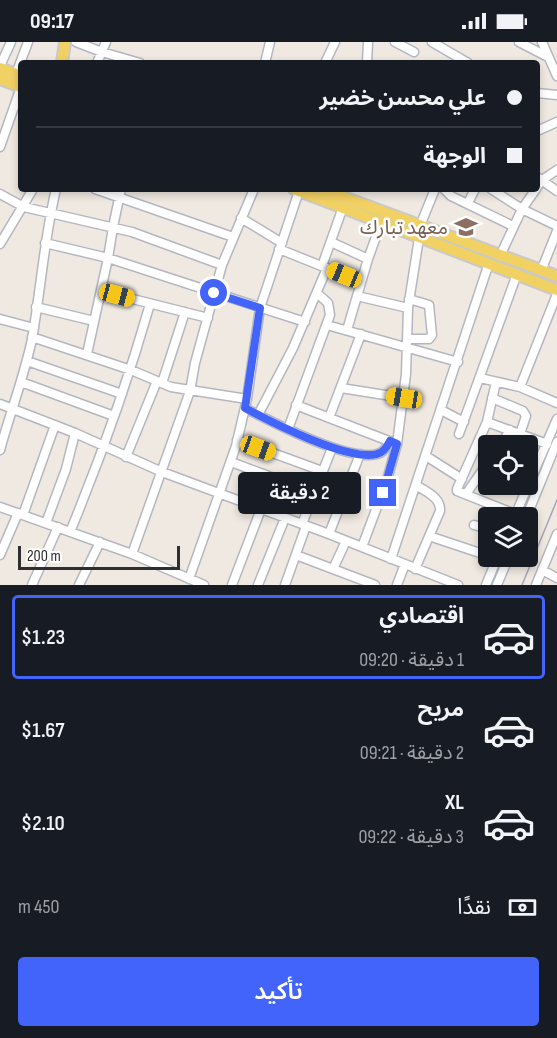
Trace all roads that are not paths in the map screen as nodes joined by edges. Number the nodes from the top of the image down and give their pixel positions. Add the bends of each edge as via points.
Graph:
1 (11, 42) edge
2 (28, 42) edge
3 (66, 42) edge
4 (74, 42) edge
5 (106, 42) edge
6 (270, 42) edge
7 (335, 42) edge
8 (368, 42) edge
9 (395, 42) edge
10 (432, 42) edge
11 (519, 42) edge
12 (542, 42) edge
13 (102, 52) junction
14 (414, 52) dead end
15 (548, 57) junction
16 (23, 60) edge
17 (63, 60) edge
18 (98, 60) edge
19 (130, 60) edge
20 (266, 60) edge
21 (326, 60) edge
22 (367, 60) edge
23 (463, 60) edge
24 (0, 67) edge
25 (18, 75) edge
26 (557, 76) edge
27 (0, 79) edge
28 (18, 86) edge
29 (540, 93) edge
30 (557, 95) edge
31 (18, 96) edge
32 (557, 122) edge
33 (540, 130) edge
34 (0, 147) edge
35 (557, 170) edge
36 (540, 182) edge
37 (540, 184) edge
38 (557, 191) edge
39 (32, 192) edge
40 (55, 192) edge
41 (253, 192) edge
42 (296, 192) edge
43 (302, 192) edge
44 (328, 192) edge
45 (434, 192) edge
46 (447, 192) edge
47 (474, 192) edge
48 (496, 192) edge
49 (532, 192) edge
50 (120, 193) edge
51 (0, 194) edge
52 (468, 203) junction
53 (24, 207) junction
54 (343, 207) junction
55 (522, 209) junction
56 (370, 213) junction
57 (50, 214) junction
58 (241, 218) junction
59 (381, 223) junction
60 (420, 226) junction
61 (513, 226) junction
62 (557, 226) edge
63 (112, 227) junction
64 (557, 231) edge
65 (232, 237) junction
66 (420, 238) junction
67 (0, 242) edge
68 (331, 242) junction
69 (45, 243) junction
70 (281, 246) junction
71 (500, 256) junction
72 (108, 258) junction
73 (368, 259) junction
74 (489, 263) junction
75 (222, 264) junction
76 (325, 267) junction
77 (541, 271) junction
78 (517, 274) junction
79 (557, 276) edge
80 (361, 282) junction
81 (101, 291) junction
82 (557, 292) edge
83 (214, 293) junction
84 (318, 294) junction
85 (357, 296) junction
86 (150, 304) junction
87 (409, 304) junction
88 (36, 307) junction
89 (260, 308) junction
90 (185, 312) junction
91 (208, 318) junction
92 (0, 319) edge
93 (94, 321) junction
94 (305, 321) junction
95 (327, 325) junction
96 (348, 330) junction
97 (33, 332) junction
98 (361, 334) junction
99 (407, 343) junction
100 (87, 354) junction
101 (27, 361) junction
102 (458, 362) junction
103 (131, 370) junction
104 (480, 378) junction
105 (21, 382) junction
106 (160, 382) junction
107 (496, 382) junction
108 (520, 387) junction
109 (341, 388) junction
110 (190, 391) junction
111 (122, 394) junction
112 (404, 398) junction
113 (492, 398) junction
114 (557, 403) edge
115 (246, 404) junction
116 (0, 405) edge
117 (296, 405) junction
118 (12, 408) junction
119 (441, 410) junction
120 (258, 415) junction
121 (114, 416) junction
122 (329, 418) junction
123 (557, 419) edge
124 (464, 422) junction
125 (487, 422) junction
126 (55, 425) junction
127 (288, 429) junction
128 (510, 430) junction
129 (75, 434) junction
130 (459, 434) dead end
131 (520, 434) junction
132 (507, 435) edge
133 (237, 440) junction
134 (557, 442) edge
135 (394, 443) junction
136 (547, 444) junction
137 (105, 447) junction
138 (332, 448) junction
139 (0, 450) edge
140 (360, 454) junction
141 (426, 456) junction
142 (126, 457) junction
143 (231, 462) junction
144 (538, 463) edge
145 (322, 471) junction
146 (162, 472) junction
147 (478, 477) edge
148 (462, 479) junction
149 (416, 485) junction
150 (538, 487) edge
151 (220, 494) junction
152 (314, 494) junction
153 (466, 494) junction
154 (0, 507) edge
155 (495, 507) edge
156 (261, 509) junction
157 (21, 514) junction
158 (285, 518) junction
159 (46, 523) junction
160 (304, 525) junction
161 (474, 525) dead end
162 (478, 526) edge
163 (58, 527) junction
164 (70, 532) junction
165 (329, 534) junction
166 (557, 534) edge
167 (429, 536) junction
168 (346, 541) junction
169 (100, 542) junction
170 (362, 547) junction
171 (478, 552) edge
172 (132, 554) junction
173 (0, 555) edge
174 (296, 555) junction
175 (547, 558) junction
176 (391, 559) junction
177 (557, 560) edge
178 (405, 564) junction
179 (490, 567) edge
180 (504, 567) edge
181 (333, 569) junction
182 (415, 569) junction
183 (542, 570) junction
184 (430, 574) junction
185 (557, 578) edge
186 (189, 579) junction
187 (32, 585) edge
188 (79, 585) edge
189 (204, 585) edge
190 (232, 585) edge
191 (258, 585) edge
192 (285, 585) edge
193 (375, 585) edge
194 (398, 585) edge
195 (426, 585) edge
196 (455, 585) edge
197 (486, 585) edge
198 (497, 585) edge
199 (536, 585) edge

1 - 24 street
2 - 16 street
3 - 17 main road
4 - 13 street
4 - 17 main road
5 - 13 street
6 - 20 street
7 - 21 street
8 - 22 street
9 - 14 street
10 - 23 street
11 - 15 street
12 - 15 street
13 - 18 street
13 - 19 street
15 - 26 street
24 - 25 main road
27 - 28 main road
29 - 30 street
31 - 34 street
32 - 33 street
35 - 36 street
37 - 38 street
39 - 53 street
40 - 57 street
41 - 58 street
42 - 70 street
43 - 54 main road
44 - 56 main road
45 - 60 street
46 - 52 street
47 - 52 street
48 - 55 street
49 - 55 street
50 - 63 street
50 - 65 street
51 - 53 street
52 - 61 street
53 - 57 street
53 - 67 street
54 - 56 main road
54 - 68 street
55 - 61 street
55 - 62 street
56 - 59 main road
56 - 60 main road
57 - 63 street
57 - 69 street
58 - 65 street
58 - 70 street
59 - 66 main road
59 - 73 street
60 - 71 main road
61 - 71 street
63 - 72 street
63 - 75 street
64 - 77 street
65 - 75 street
66 - 74 main road
66 - 87 street
68 - 73 street
68 - 76 street
69 - 72 street
69 - 88 street
70 - 76 street
70 - 89 street
71 - 77 main road
72 - 81 street
72 - 83 street
73 - 80 street
74 - 78 main road
74 - 102 street
75 - 83 street
76 - 80 street
76 - 84 street
77 - 79 main road
78 - 82 main road
78 - 104 street
80 - 85 street
81 - 86 street
81 - 93 street
82 - 108 street
83 - 89 street
83 - 91 street
84 - 94 street
84 - 95 street via 330,306
85 - 87 street
85 - 96 street
86 - 90 street
86 - 103 street
87 - 99 street
87 - 99 street via 429,305 432,335
88 - 93 street
88 - 97 street
89 - 94 street
89 - 115 street
90 - 91 street
90 - 106 street
91 - 110 street
92 - 97 street
93 - 100 street
94 - 120 street
95 - 96 street
95 - 117 street
96 - 98 street
97 - 100 street
97 - 101 street
98 - 99 street
98 - 109 street
99 - 102 street
99 - 112 street
100 - 103 street
101 - 105 street
101 - 111 street
102 - 119 street
103 - 106 street
103 - 111 street
104 - 107 street
104 - 124 street
105 - 118 street
105 - 121 street
106 - 110 street
106 - 142 street
107 - 108 street
107 - 113 street
108 - 114 street
109 - 112 street
109 - 122 street
110 - 115 street
110 - 146 street
111 - 121 street
112 - 135 street
113 - 125 street
113 - 131 street via 523,411 526,416
115 - 120 street
115 - 133 street
116 - 118 street
117 - 122 street
117 - 127 street
118 - 126 street
118 - 139 street
119 - 124 street
119 - 141 street
120 - 127 street
121 - 137 street
122 - 135 street
123 - 136 street
124 - 130 street
125 - 128 street
125 - 148 street
126 - 129 street
126 - 157 street
127 - 138 street
128 - 131 street
128 - 132 street
129 - 137 street
129 - 159 street
131 - 136 street
133 - 143 street
133 - 145 street
134 - 150 street
135 - 140 street via 380,453
135 - 170 street via 384,489
136 - 144 street
137 - 142 street
137 - 164 street
138 - 140 street
138 - 145 street
140 - 165 street
141 - 148 street
141 - 149 street
142 - 146 street
143 - 151 street
143 - 152 street
145 - 152 street
146 - 151 street
146 - 172 street
147 - 153 street
148 - 153 street via 457,489
149 - 167 street via 440,505
149 - 176 street
151 - 156 street
151 - 186 street
152 - 160 street
153 - 155 street
154 - 157 street
156 - 158 street
156 - 190 street
157 - 159 street
157 - 173 street
158 - 160 street
158 - 191 street
159 - 163 street
160 - 165 street
160 - 174 street
161 - 162 street
163 - 164 street
163 - 187 street
164 - 169 street
165 - 168 street
166 - 175 street
167 - 171 street
167 - 182 street
168 - 170 street
168 - 181 street
169 - 172 street
169 - 188 street
170 - 176 street
172 - 186 street
174 - 181 street
174 - 192 street
175 - 177 street
175 - 183 street
176 - 178 street
178 - 182 street
178 - 194 street
179 - 197 street
180 - 198 street
181 - 193 street
182 - 184 street
183 - 185 street
183 - 199 street
184 - 195 street
184 - 196 street
186 - 189 street

